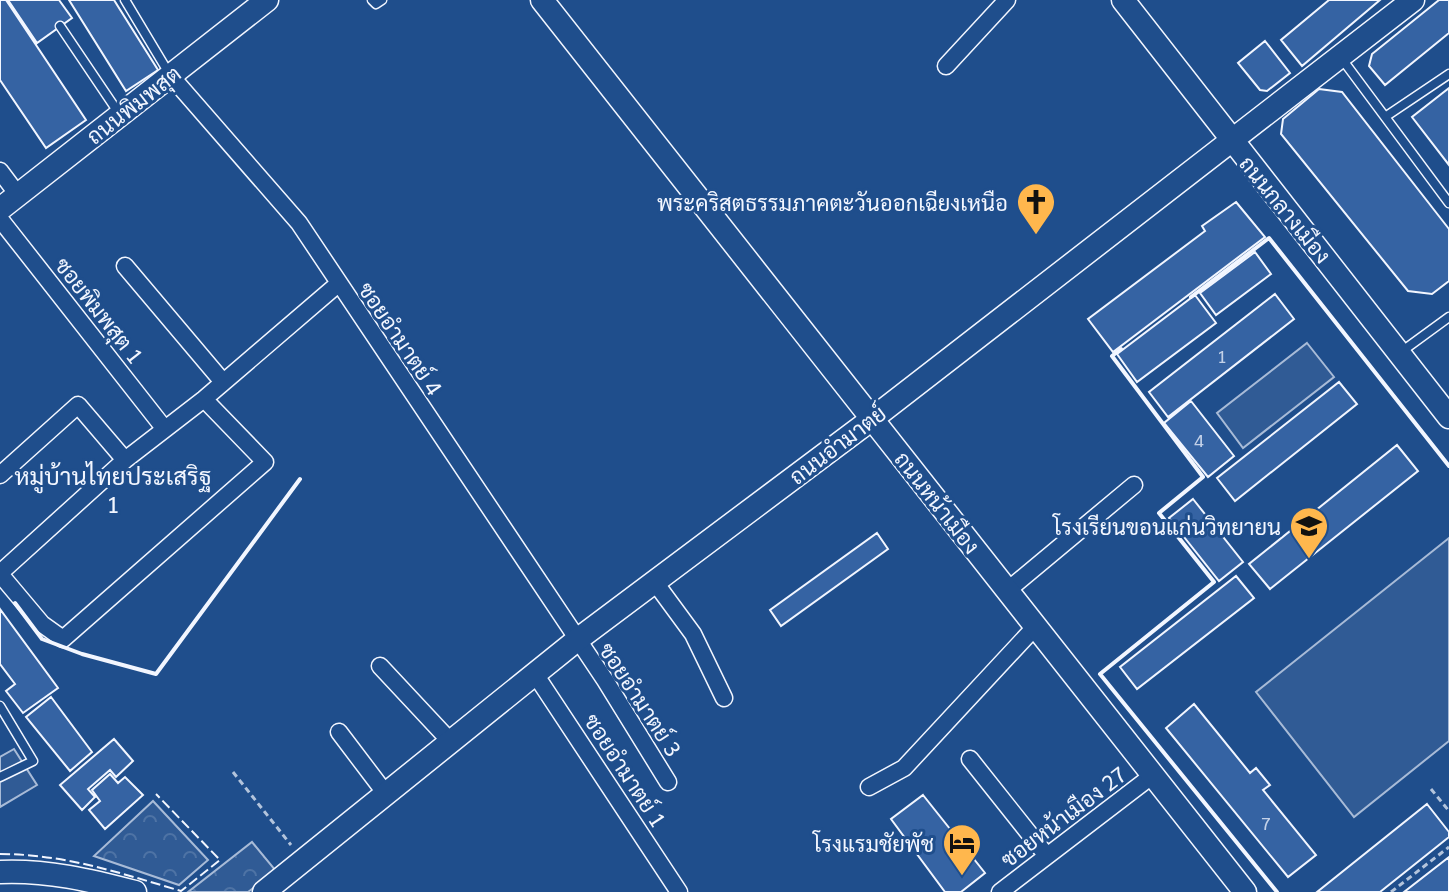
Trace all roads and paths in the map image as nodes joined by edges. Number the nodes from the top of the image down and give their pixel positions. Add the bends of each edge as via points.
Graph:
1 (125, 0) edge
2 (267, 0) edge
3 (372, 0) edge
4 (382, 0) edge
5 (542, 0) edge
6 (1007, 0) edge
7 (1123, 0) edge
8 (1413, 0) edge
9 (60, 26) dead end
10 (1341, 57) junction
11 (946, 66) dead end
12 (1449, 74) edge
13 (170, 75) junction
14 (120, 114) junction
15 (1385, 117) junction
16 (1231, 140) junction
17 (0, 171) edge
18 (18, 195) junction
19 (1449, 203) edge
20 (0, 209) edge
21 (0, 219) edge
22 (125, 266) dead end
23 (338, 284) junction
24 (1449, 317) edge
25 (1400, 353) junction
26 (223, 382) junction
27 (204, 399) junction
28 (1449, 417) edge
29 (872, 419) junction
30 (164, 428) junction
31 (125, 460) junction
32 (0, 475) edge
33 (1134, 485) dead end
34 (0, 573) edge
35 (654, 581) junction
36 (1008, 590) junction
37 (1036, 626) junction
38 (577, 640) junction
39 (380, 666) dead end
40 (535, 674) junction
41 (724, 698) dead end
42 (0, 706) edge
43 (339, 732) dead end
44 (451, 742) junction
45 (970, 759) dead end
46 (233, 772) dead end
47 (1153, 775) junction
48 (0, 777) edge
49 (668, 782) dead end
50 (869, 787) dead end
51 (1431, 789) dead end
52 (386, 794) junction
53 (1449, 811) edge
54 (1449, 847) edge
55 (1047, 856) junction
56 (304, 860) junction
57 (0, 872) edge
58 (135, 892) edge
59 (264, 892) edge
60 (679, 892) edge
61 (1000, 892) edge
62 (1245, 892) edge
63 (1391, 892) edge

1 - 13 lane
2 - 13 street, ถนนพิมพสุต
3 - 4 lane
5 - 29 street, ถนนหน้าเมือง
6 - 11 street
7 - 16 street, ถนนกลางเมือง
8 - 10 street, ถนนอำมาตย์
9 - 14 lane
10 - 15 lane
10 - 16 street, ถนนอำมาตย์
12 - 15 lane
13 - 14 street, ถนนพิมพสุต
13 - 23 street, ซอยอำมาตย์ 4 via 299,223
14 - 18 street, ถนนพิมพสุต
15 - 19 lane
16 - 25 street, ถนนกลางเมือง
16 - 29 street, ถนนอำมาตย์
17 - 18 street
18 - 20 street, ถนนพิมพสุต
21 - 30 street, ซอยพิมพสุต 1
22 - 26 street
23 - 26 street
23 - 38 street, ซอยอำมาตย์ 4
24 - 25 lane
25 - 28 street, ถนนกลางเมือง
26 - 27 street
27 - 30 street
27 - 34 street via 265,462 63,639 42,624
29 - 35 street, ถนนอำมาตย์
29 - 36 street, ถนนหน้าเมือง
30 - 31 street
31 - 32 street via 78,405
31 - 34 street
33 - 36 street
35 - 38 street, ถนนอำมาตย์
35 - 41 street via 693,634
36 - 37 street, ถนนหน้าเมือง
37 - 47 street, ถนนหน้าเมือง
37 - 50 street via 904,768
38 - 40 street, ถนนอำมาตย์
38 - 49 street, ซอยอำมาตย์ 3
39 - 44 street
40 - 44 street, ถนนอำมาตย์
40 - 60 street, ซอยอำมาตย์ 1
42 - 48 lane via 33,761
43 - 52 street
44 - 52 street, ถนนอำมาตย์
45 - 55 street
46 - 56 path
47 - 55 street, ซอยหน้าเมือง 27
47 - 62 street, ถนนหน้าเมือง
51 - 53 path
52 - 56 street, ถนนอำมาตย์
54 - 63 path
55 - 61 street, ซอยหน้าเมือง 27
56 - 59 street, ถนนอำมาตย์
57 - 58 street via 36,870

